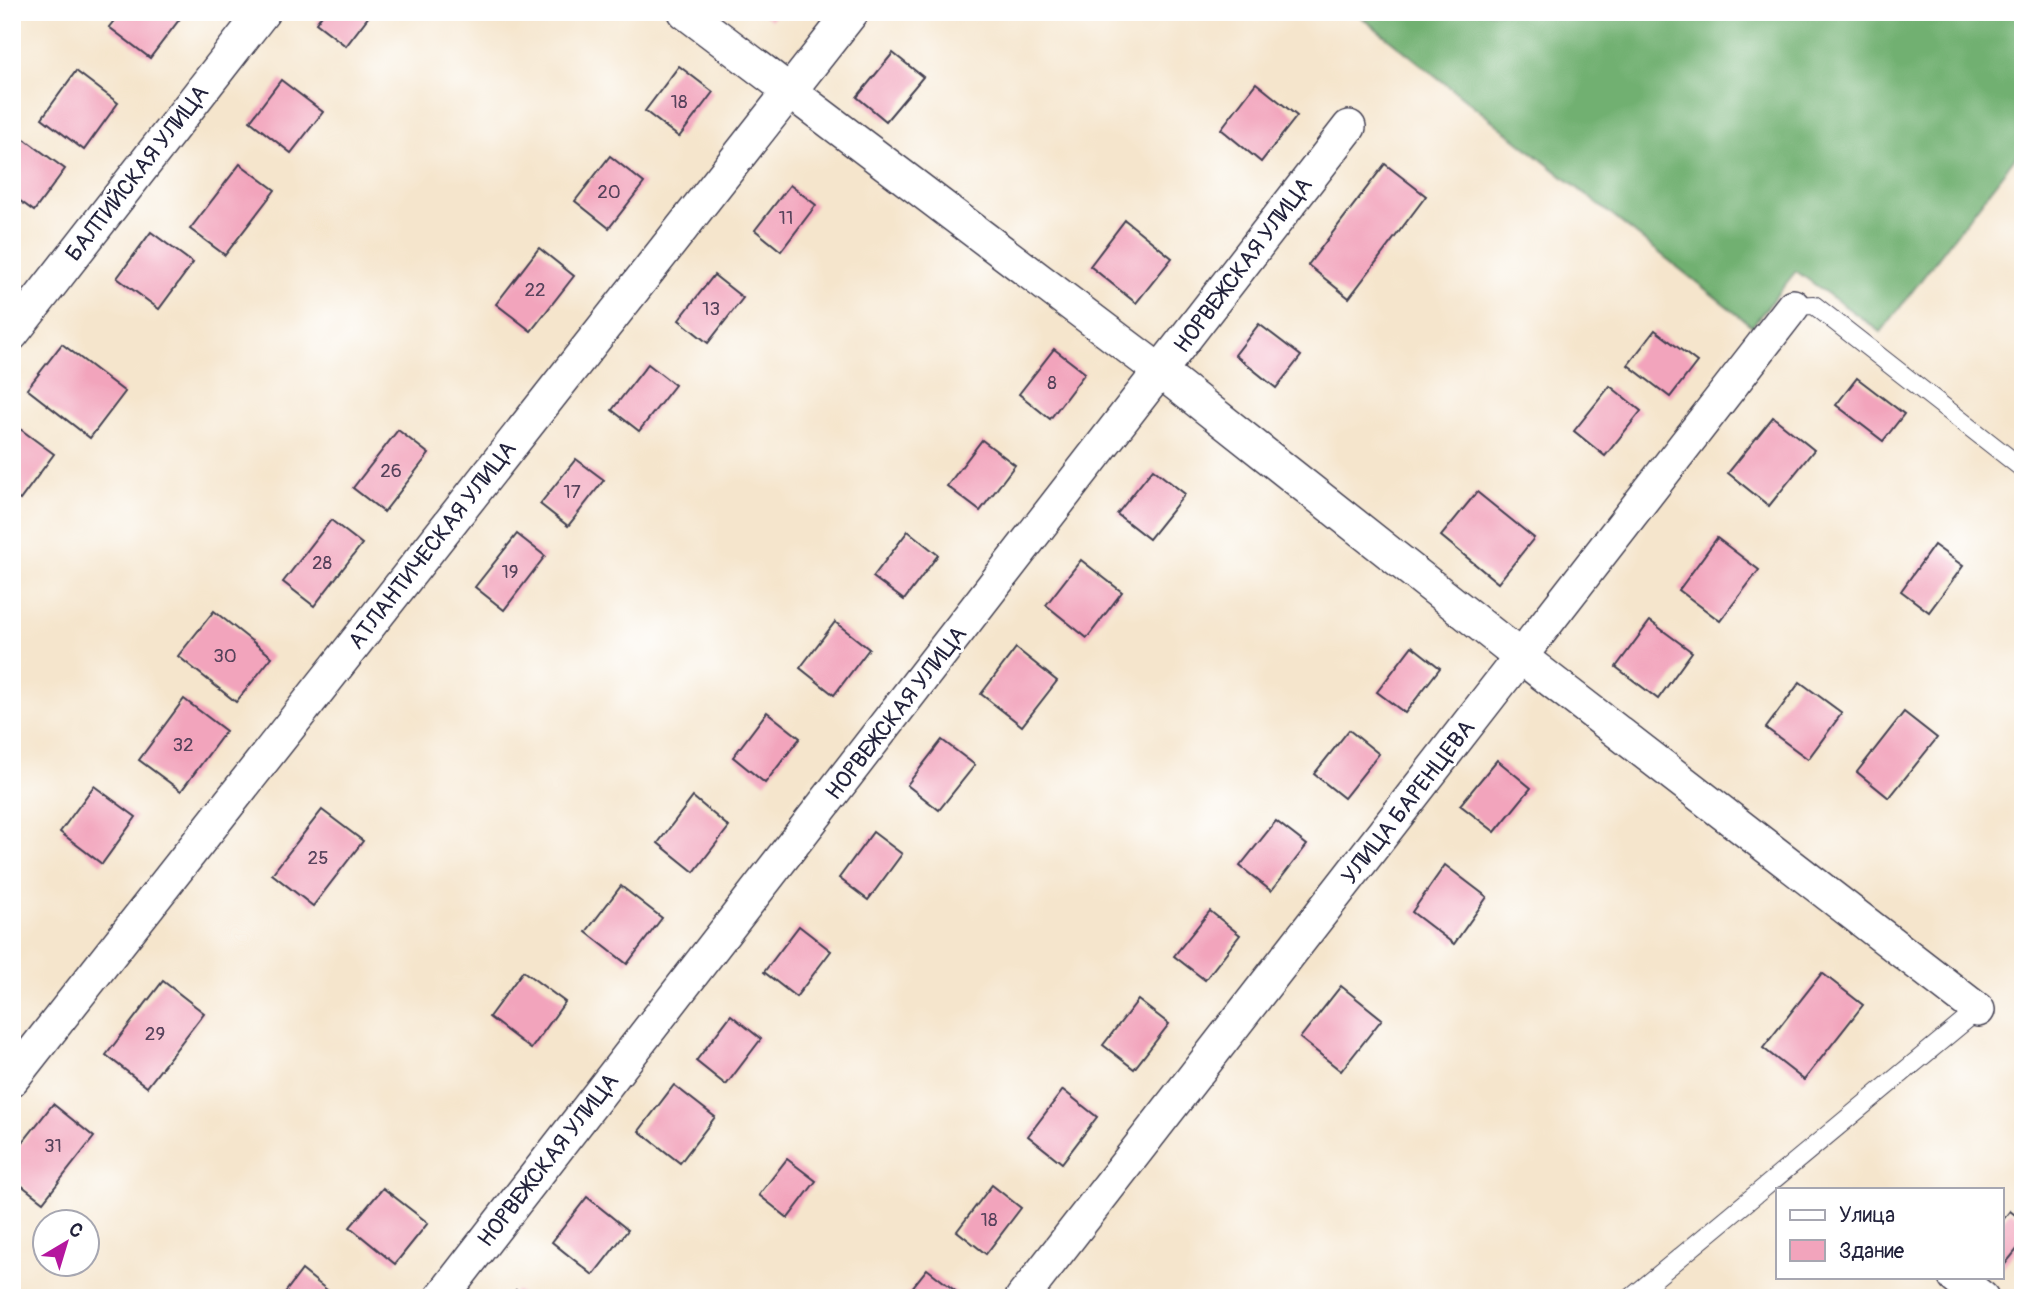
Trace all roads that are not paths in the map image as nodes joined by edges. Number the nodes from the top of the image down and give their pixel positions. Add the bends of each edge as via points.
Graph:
1 (262, 12) edge
2 (685, 12) edge
3 (852, 12) edge
4 (789, 91) junction
5 (1349, 127) dead end
6 (1793, 306) joint
7 (12, 334) edge
8 (1161, 372) junction
9 (2023, 469) edge
10 (1521, 657) junction
11 (1978, 1010) joint
12 (12, 1079) edge
13 (1956, 1278) edge
14 (441, 1298) edge
15 (1022, 1298) edge
16 (1631, 1298) edge
17 (1982, 1298) edge

1 - 7 street, БАЛТИЙСКАЯ УЛИЦА
2 - 4 street
3 - 4 street, АТЛАНТИЧЕСКАЯ УЛИЦА
4 - 8 street
4 - 12 street, АТЛАНТИЧЕСКАЯ УЛИЦА
5 - 8 street, НОРВЕЖСКАЯ УЛИЦА
6 - 9 lane via 1814,306
6 - 10 street, УЛИЦА БАРЕНЦЕВА
8 - 10 street
8 - 14 street, НОРВЕЖСКАЯ УЛИЦА
10 - 11 street
10 - 15 street, УЛИЦА БАРЕНЦЕВА
11 - 16 lane
13 - 17 street

